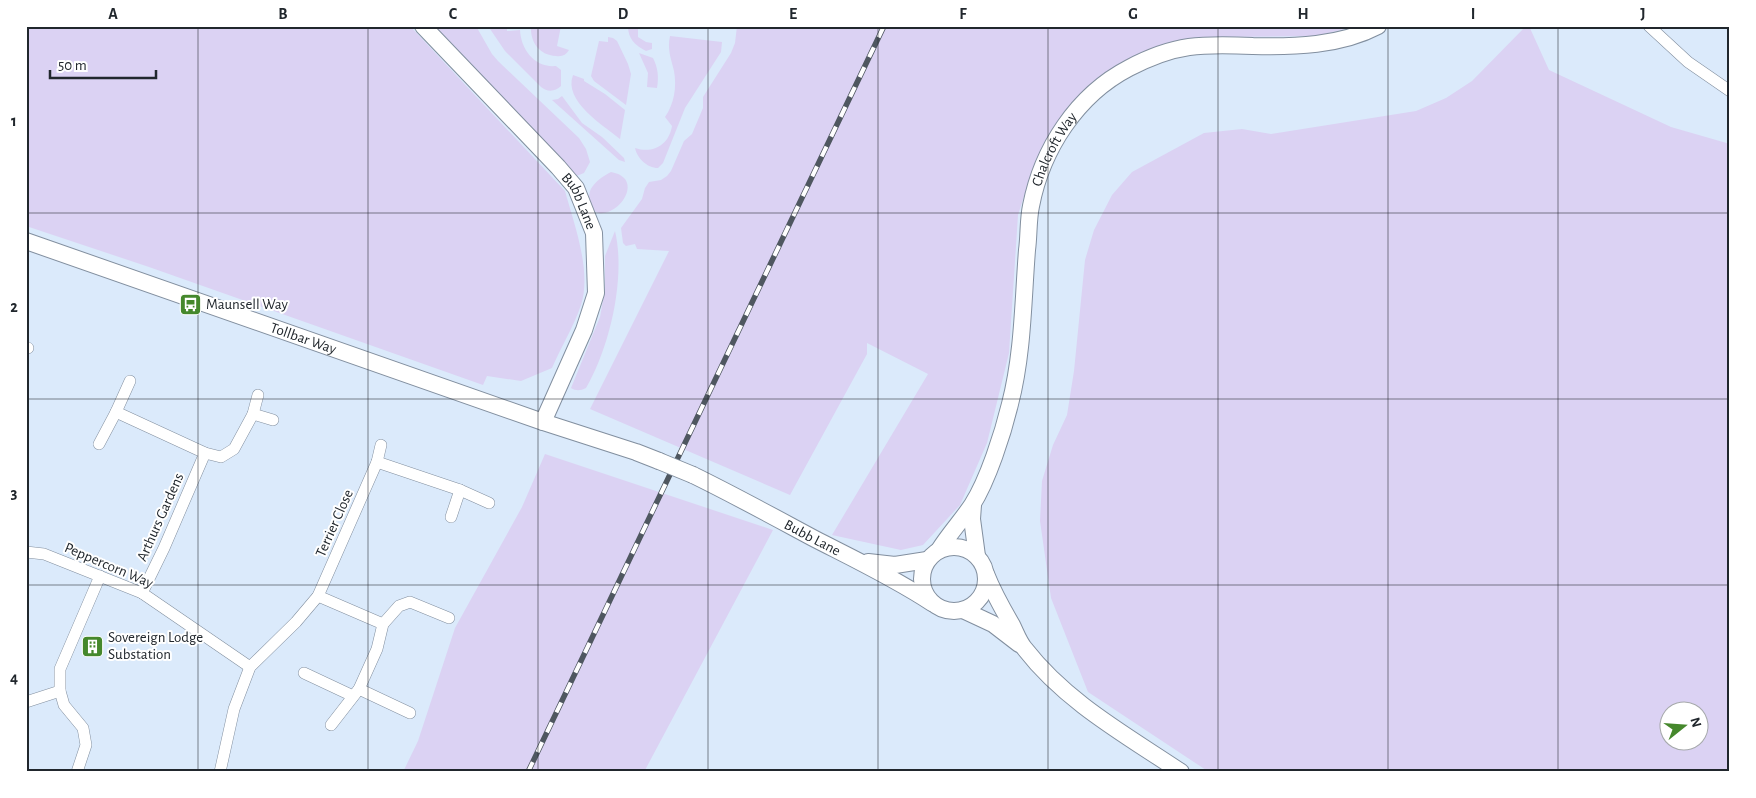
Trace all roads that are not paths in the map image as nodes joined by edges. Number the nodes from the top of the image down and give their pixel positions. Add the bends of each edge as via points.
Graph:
1 (423, 26) edge
2 (1378, 26) edge
3 (1649, 26) edge
4 (1730, 91) edge
5 (26, 241) edge
6 (130, 381) dead end
7 (258, 395) dead end
8 (496, 405) joint
9 (116, 412) junction
10 (253, 414) junction
11 (273, 420) dead end
12 (543, 422) junction
13 (99, 444) dead end
14 (381, 445) dead end
15 (205, 453) junction
16 (377, 462) junction
17 (460, 490) junction
18 (489, 503) dead end
19 (973, 505) junction
20 (451, 517) dead end
21 (26, 552) edge
22 (933, 555) junction
23 (977, 556) junction
24 (861, 561) junction
25 (986, 574) junction
26 (100, 576) junction
27 (142, 593) junction
28 (318, 596) junction
29 (932, 602) junction
30 (963, 610) junction
31 (442, 618) dead end
32 (383, 624) junction
33 (1023, 647) junction
34 (250, 667) junction
35 (304, 673) dead end
36 (60, 691) junction
37 (356, 693) junction
38 (26, 702) edge
39 (410, 713) dead end
40 (331, 725) dead end
41 (77, 772) edge
42 (220, 772) edge
43 (1181, 772) edge

1 - 12 main road, Bubb Lane via 576,188 594,233 596,293 584,330
2 - 19 main road, Chalcroft Way via 1355,36 1315,44 1207,45 1170,51 1114,76 1073,113 1054,142 1040,173 1030,208 1015,381 998,444
3 - 4 street via 1688,62
5 - 8 main road, Tollbar Way
6 - 9 street
7 - 10 street
8 - 12 main road, Bubb Lane
9 - 13 street
9 - 15 street
10 - 11 street
10 - 15 street via 234,449 221,458
12 - 24 main road, Bubb Lane, bridge via 693,475
14 - 16 street, Terrier Close
15 - 27 street, Arthurs Gardens
16 - 17 street
16 - 28 street, Terrier Close
17 - 18 street
17 - 20 street
19 - 22 main road, Chalcroft Way
19 - 23 main road, Chalcroft Way
21 - 26 street, Peppercorn Way via 44,554
22 - 23 main road via 955,546
22 - 24 main road, Bubb Lane via 895,565
22 - 29 main road via 923,569 922,587
23 - 25 main road
24 - 29 main road, Bubb Lane
25 - 30 main road via 984,592 972,606
25 - 33 main road
26 - 27 street, Peppercorn Way
26 - 36 street via 60,669
27 - 34 street, Peppercorn Way
28 - 32 street
28 - 34 street, Terrier Close
29 - 30 main road via 943,610
30 - 33 main road via 992,624
31 - 32 street via 410,602 399,606
32 - 37 street via 377,649
33 - 43 main road via 1093,714
34 - 42 street via 234,708
35 - 37 street
36 - 38 street
36 - 41 street via 64,705 83,728 86,745
37 - 39 street
37 - 40 street

